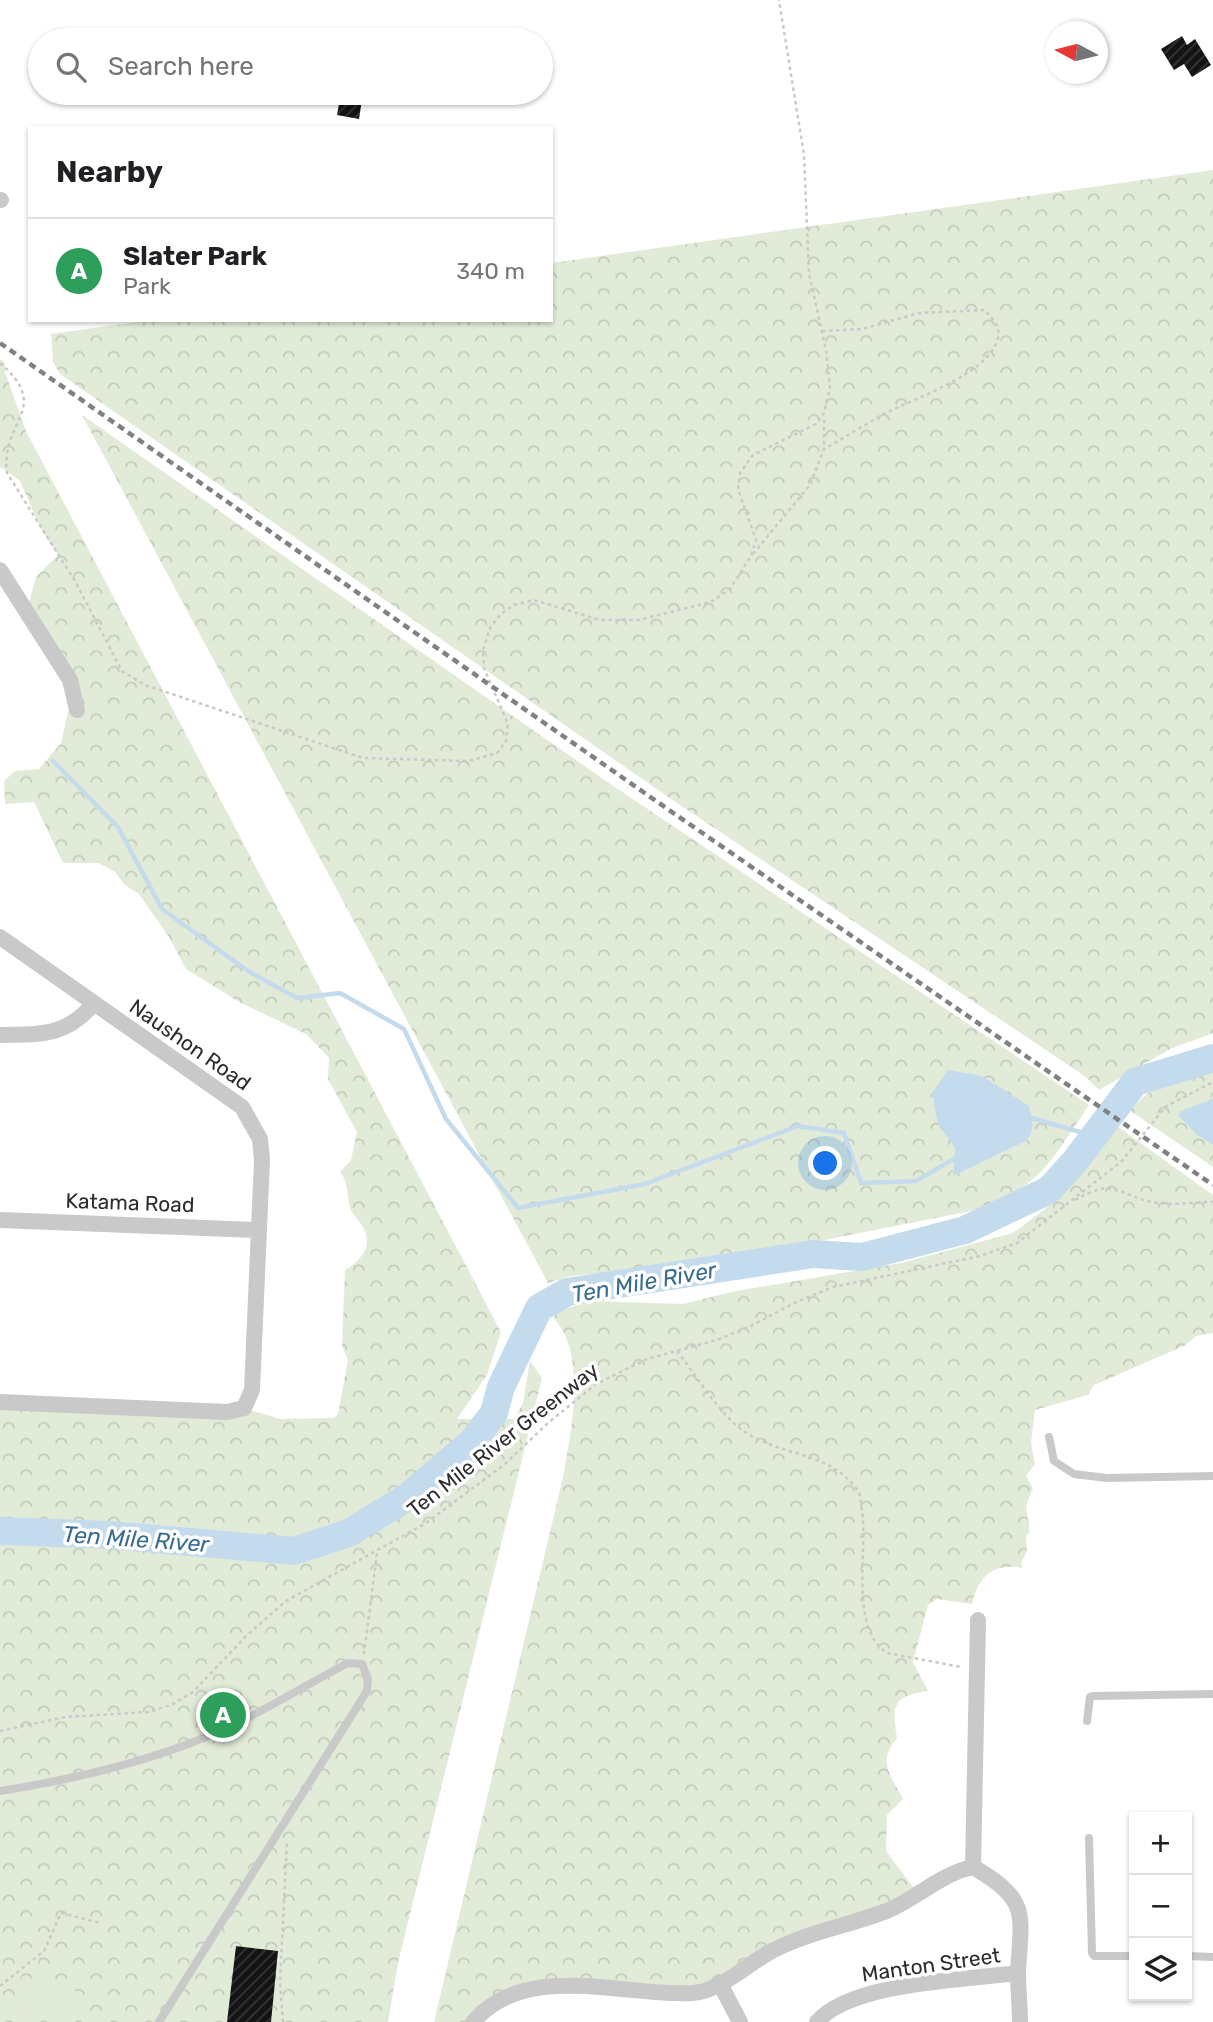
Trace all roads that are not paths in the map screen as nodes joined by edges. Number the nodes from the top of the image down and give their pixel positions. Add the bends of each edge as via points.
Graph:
1 (0, 570) edge
2 (76, 710) dead end
3 (0, 937) edge
4 (94, 1003) junction
5 (0, 1035) edge
6 (0, 1220) edge
7 (257, 1230) junction
8 (0, 1402) edge
9 (1049, 1437) dead end
10 (1213, 1476) edge
11 (978, 1620) dead end
12 (1213, 1694) edge
13 (1087, 1721) dead end
14 (0, 1791) edge
15 (1089, 1838) dead end
16 (974, 1867) junction
17 (1129, 1956) edge
18 (1192, 1956) edge
19 (1213, 1956) edge
20 (1018, 1973) junction
21 (719, 1982) junction
22 (159, 2022) edge
23 (473, 2022) edge
24 (740, 2022) edge
25 (817, 2022) edge
26 (1020, 2022) edge

1 - 2 street via 70,680
3 - 4 street, Naushon Road
4 - 5 street via 78,1022 58,1030
4 - 7 street, Naushon Road via 242,1107 260,1139
6 - 7 street, Katama Road
7 - 8 street, Naushon Road via 251,1390 244,1408 227,1412
9 - 10 lane via 1054,1461 1074,1474 1107,1478
11 - 16 street
12 - 13 lane via 1094,1696 1086,1709
14 - 22 lane via 70,1780 154,1756 204,1738 348,1663 362,1664 367,1692
15 - 17 lane via 1092,1953
16 - 20 street via 1016,1903 1023,1935
16 - 21 street via 953,1871 887,1911 803,1937
18 - 19 lane
20 - 25 street, Manton Street via 869,1993 828,2009
20 - 26 street
21 - 23 street via 695,1993 544,1988 505,1999
21 - 24 street

